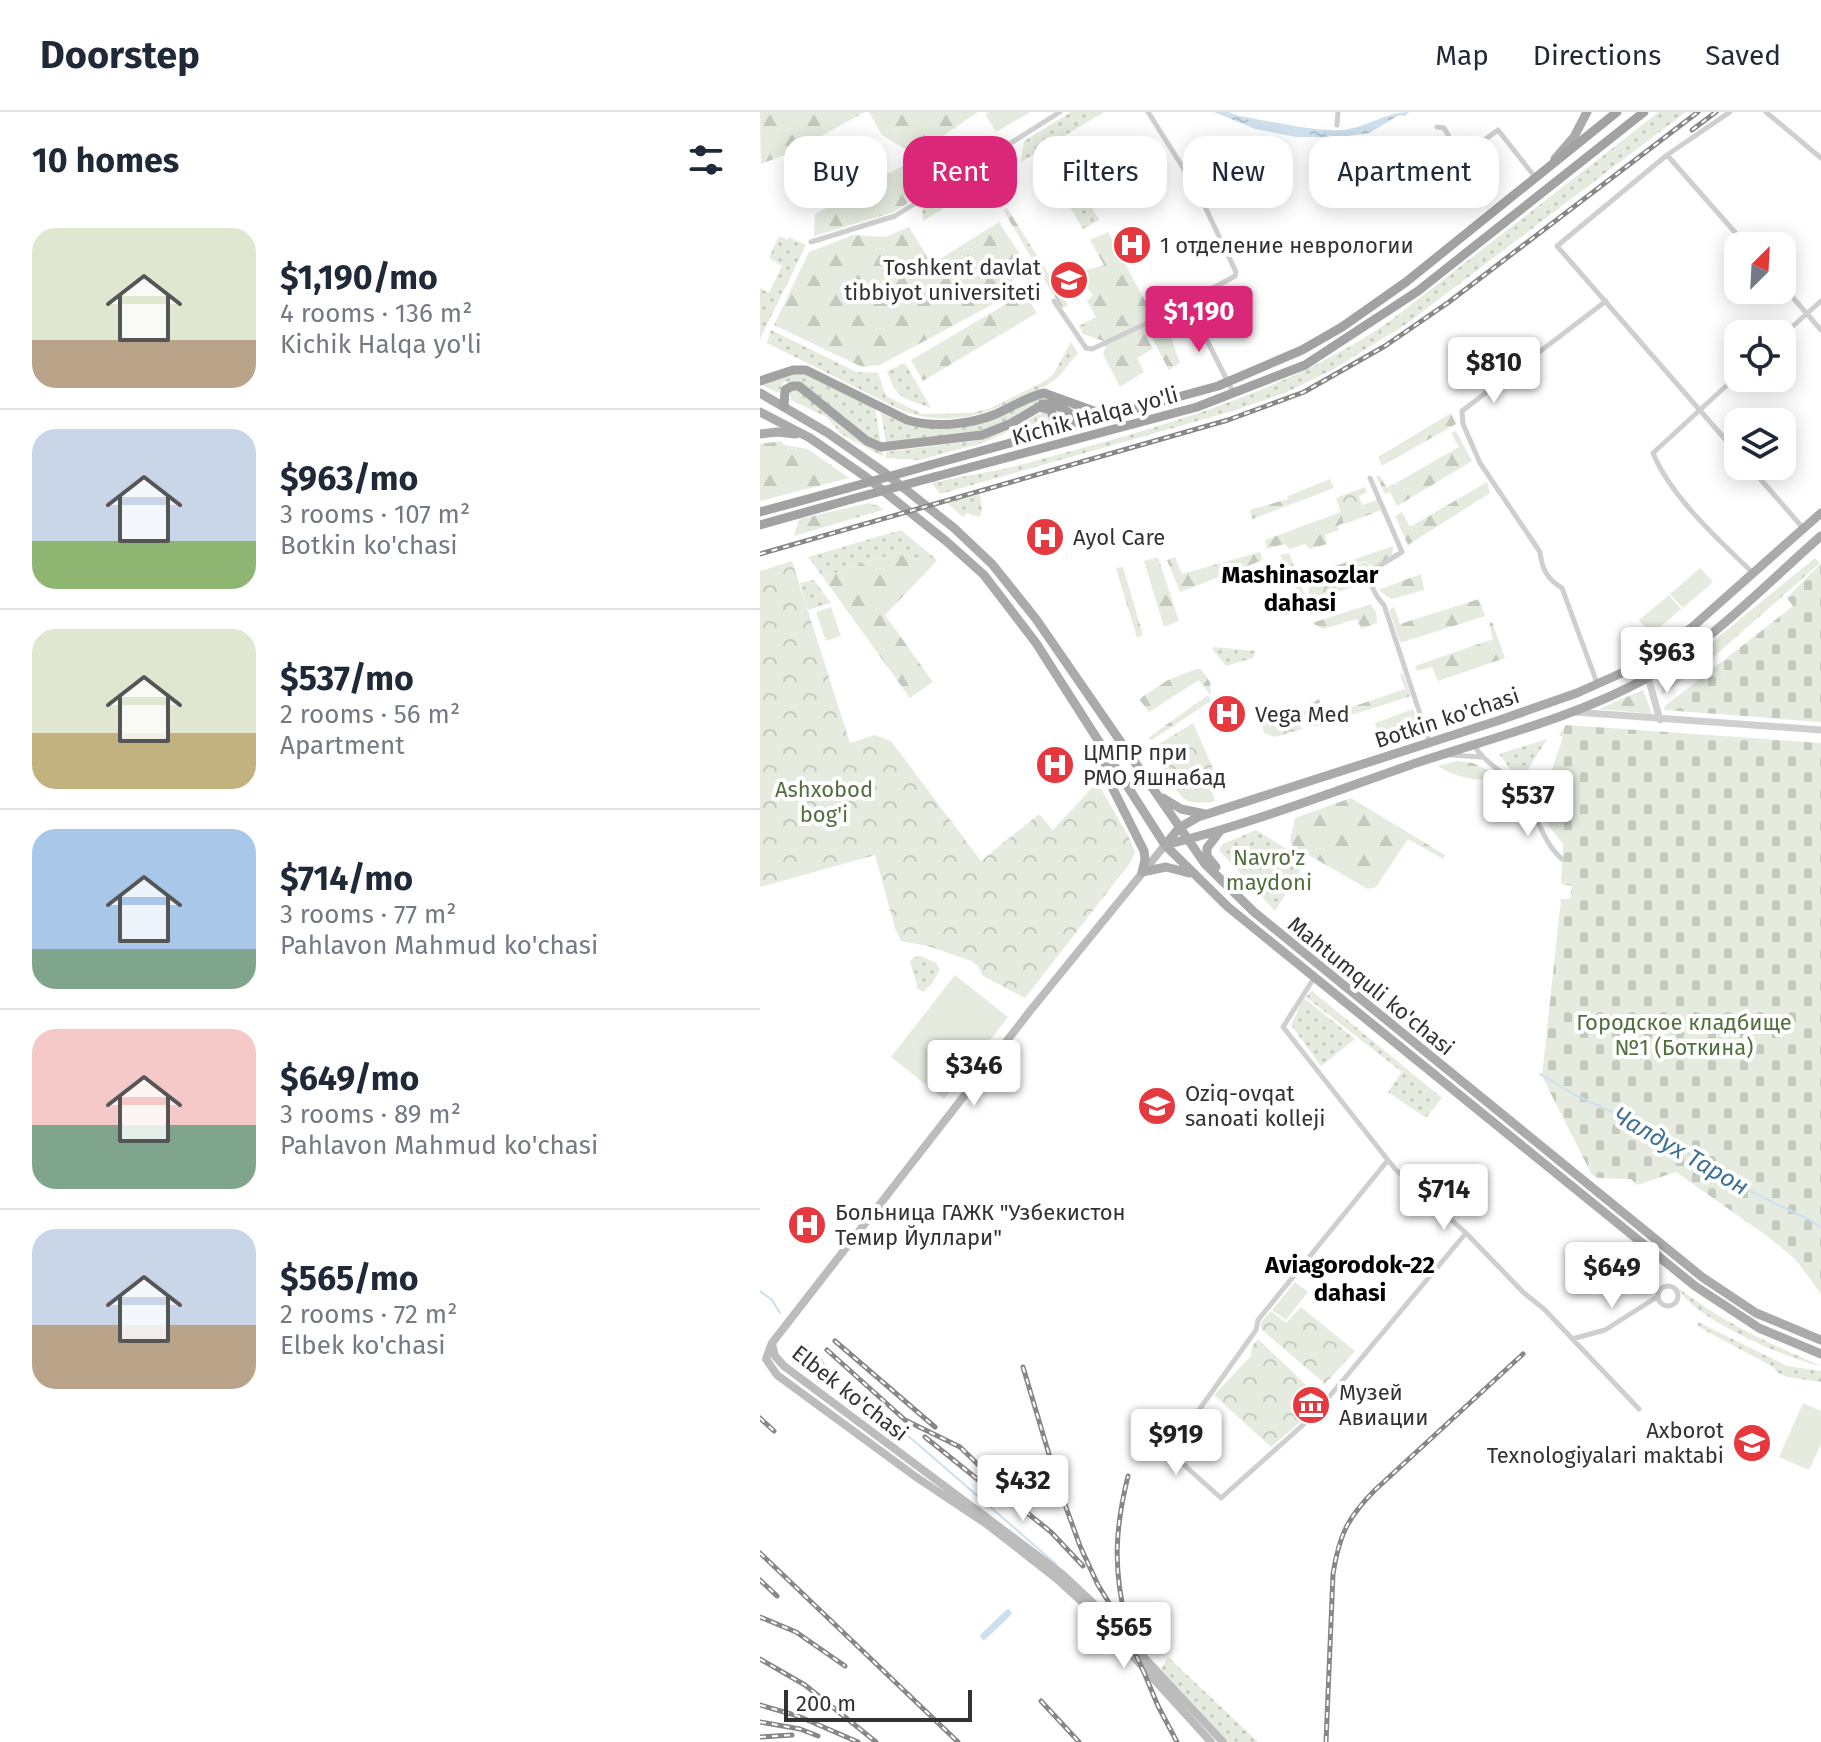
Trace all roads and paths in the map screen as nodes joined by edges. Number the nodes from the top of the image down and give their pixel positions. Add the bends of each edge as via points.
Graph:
1 (1060, 112) edge
2 (1148, 112) edge
3 (1338, 112) edge
4 (1587, 112) edge
5 (1617, 112) edge
6 (1644, 112) edge
7 (1730, 112) edge
8 (1766, 112) edge
9 (1337, 125) dead end
10 (1437, 127) dead end
11 (1667, 155) junction
12 (1821, 158) edge
13 (1552, 162) junction
14 (1535, 177) junction
15 (1735, 232) edge
16 (811, 242) dead end
17 (1054, 301) dead end
18 (1606, 301) junction
19 (1796, 301) edge
20 (1821, 301) edge
21 (1188, 303) junction
22 (1807, 313) junction
23 (1796, 323) edge
24 (1821, 330) edge
25 (760, 381) edge
26 (1229, 383) junction
27 (1724, 388) edge
28 (760, 393) edge
29 (1234, 394) junction
30 (784, 406) junction
31 (1036, 408) junction
32 (1699, 410) junction
33 (760, 412) edge
34 (1112, 415) junction
35 (1082, 423) junction
36 (1046, 433) junction
37 (760, 434) edge
38 (810, 438) junction
39 (1724, 438) edge
40 (1370, 478) dead end
41 (1761, 480) edge
42 (760, 512) edge
43 (1821, 513) edge
44 (760, 525) edge
45 (1803, 528) junction
46 (1819, 543) edge
47 (1753, 573) junction
48 (1635, 667) junction
49 (1644, 679) junction
50 (1598, 684) junction
51 (1569, 712) junction
52 (1660, 720) junction
53 (1092, 729) junction
54 (1821, 730) edge
55 (1429, 743) junction
56 (1473, 744) junction
57 (1444, 754) junction
58 (1482, 757) junction
59 (1357, 766) junction
60 (1362, 782) junction
61 (1152, 787) junction
62 (1209, 814) junction
63 (1179, 828) junction
64 (1223, 829) junction
65 (1187, 840) junction
66 (1165, 845) junction
67 (1562, 859) dead end
68 (1142, 872) junction
69 (1193, 875) junction
70 (1254, 912) junction
71 (1305, 956) junction
72 (1298, 965) junction
73 (1314, 978) junction
74 (1388, 1160) junction
75 (1466, 1233) junction
76 (1673, 1269) junction
77 (1666, 1286) junction
78 (1657, 1297) junction
79 (1572, 1339) junction
80 (1821, 1340) edge
81 (772, 1343) junction
82 (1821, 1354) edge
83 (1639, 1409) dead end
84 (1211, 1742) edge
85 (1223, 1742) edge

1 - 16 street via 895,216
2 - 21 street via 1197,190 1236,272
3 - 9 street
4 - 13 main road
5 - 13 highway, Kichik Halqa yo'li
6 - 29 highway, Kichik Halqa yo'li via 1373,322 1305,365
7 - 11 street
8 - 12 street
10 - 14 street via 1444,128 1461,157 1498,130
11 - 15 street
11 - 18 street via 1557,246
13 - 14 highway, Kichik Halqa yo'li
14 - 26 highway, Kichik Halqa yo'li via 1365,312 1302,350
17 - 21 street via 1086,348 1092,349
18 - 32 street
18 - 50 street via 1462,411 1480,463 1540,552 1550,580 1562,588
19 - 22 street
20 - 22 street
21 - 26 street
22 - 23 street
22 - 24 street
25 - 34 highway via 803,369 923,423 980,420 1044,393
26 - 29 street
26 - 34 highway, Kichik Halqa yo'li
27 - 32 street
28 - 30 main road, Mahtumquli ko'chasi
29 - 44 highway, Kichik Halqa yo'li, bridge
30 - 31 highway via 786,389 799,386 869,442 884,447 982,435
30 - 61 main road, Mahtumquli ko'chasi via 885,473 992,564
31 - 35 highway via 1051,403
31 - 36 highway via 1053,413
32 - 39 street
32 - 47 street via 1653,453 1661,472
33 - 38 main road, Mahtumquli ko'chasi
34 - 35 highway, Kichik Halqa yo'li
35 - 36 highway, Kichik Halqa yo'li
36 - 42 highway, Kichik Halqa yo'li, bridge
37 - 38 main road
38 - 53 main road, Mahtumquli ko'chasi via 894,497 984,575 1018,616
40 - 55 street via 1402,552 1371,571 1370,578 1384,605
41 - 45 street
43 - 45 main road, Botkin ko'chasi
45 - 46 main road
45 - 47 main road, Botkin ko'chasi
46 - 49 main road, Botkin ko'chasi
47 - 48 main road, Botkin ko'chasi via 1690,629
48 - 49 main road
48 - 50 main road, Botkin ko'chasi
49 - 51 main road, Botkin ko'chasi
49 - 52 street
50 - 55 main road, Botkin ko'chasi
51 - 52 street, Botkin ko'chasi
51 - 56 main road, Botkin ko'chasi
52 - 54 street, Botkin ko'chasi
53 - 66 main road, Mahtumquli ko'chasi
53 - 68 main road via 1112,787 1144,851
55 - 59 main road, Botkin ko'chasi
56 - 57 main road, Botkin ko'chasi
56 - 58 street
57 - 58 street
57 - 60 main road, Botkin ko'chasi
58 - 67 street via 1523,795 1548,844
59 - 60 main road
59 - 62 main road, Botkin ko'chasi
60 - 64 main road, Botkin ko'chasi
61 - 62 main road via 1181,809
61 - 63 main road, Mahtumquli ko'chasi
62 - 63 main road, Botkin ko'chasi
63 - 65 main road, Mahtumquli ko'chasi
63 - 66 main road
64 - 65 main road, Botkin ko'chasi
64 - 70 main road via 1209,842 1207,856
65 - 66 main road, Botkin ko'chasi
65 - 70 main road, Mahtumquli ko'chasi
66 - 68 main road
66 - 69 main road, Mahtumquli ko'chasi
68 - 69 main road via 1172,868
68 - 81 main road
69 - 72 main road, Mahtumquli ko'chasi
70 - 71 main road, Mahtumquli ko'chasi
71 - 72 main road
71 - 80 main road, Mahtumquli ko'chasi via 1694,1271 1748,1309
72 - 73 main road, Mahtumquli ko'chasi
73 - 74 street via 1283,1027
73 - 76 main road, Mahtumquli ko'chasi
74 - 75 street
74 - 75 street via 1258,1320 1194,1417 1177,1415 1156,1440 1221,1498 1313,1416
75 - 79 street
76 - 77 street
76 - 82 main road, Mahtumquli ko'chasi via 1749,1323
77 - 78 street
77 - 78 street via 1677,1291 1675,1304 1662,1305
78 - 79 street via 1605,1330
79 - 83 street
81 - 84 main road, Elbek ko'chasi via 766,1359 777,1375 1057,1579
81 - 85 main road, Elbek ko'chasi via 781,1364 1079,1589

